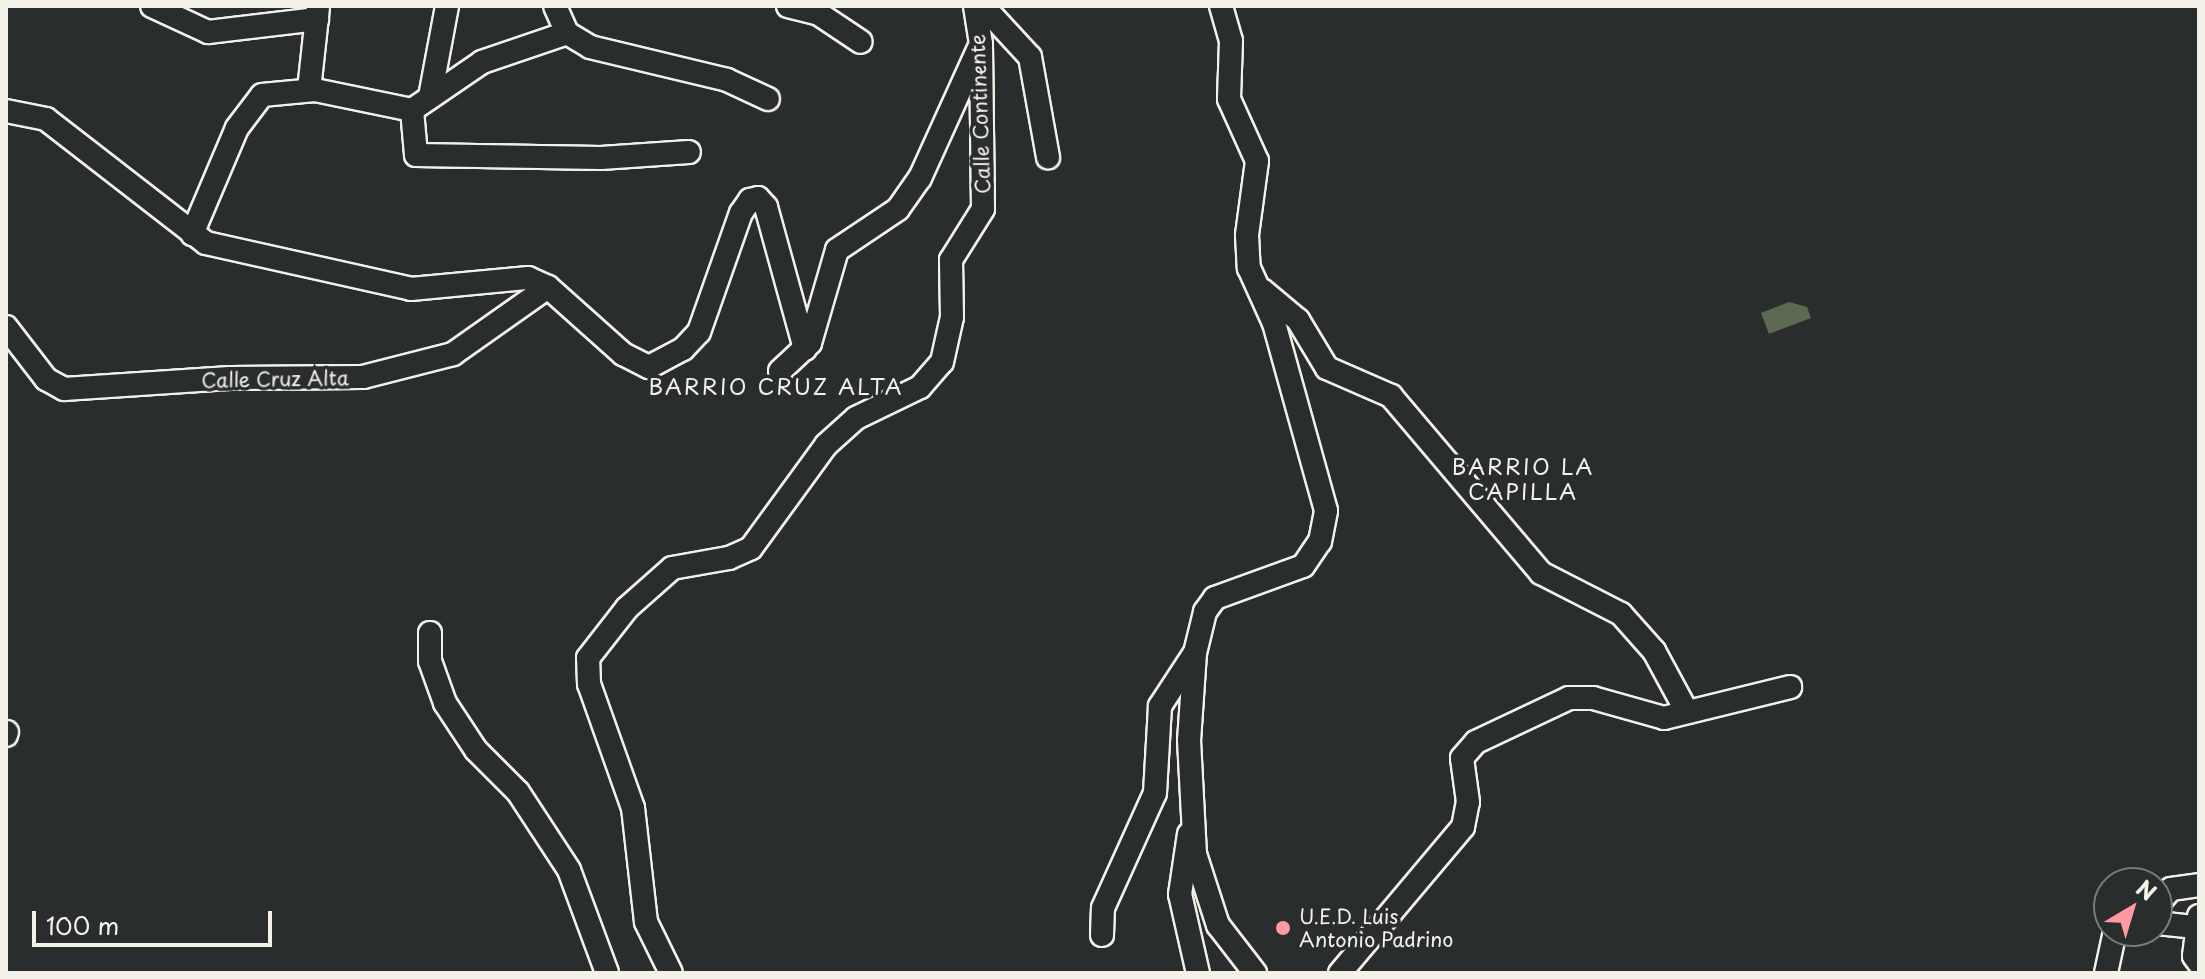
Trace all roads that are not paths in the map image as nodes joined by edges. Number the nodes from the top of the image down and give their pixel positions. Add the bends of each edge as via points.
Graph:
1 (152, 6) edge
2 (447, 6) edge
3 (555, 6) edge
4 (788, 6) edge
5 (975, 6) edge
6 (983, 6) edge
7 (1221, 6) edge
8 (318, 12) edge
9 (567, 33) junction
10 (861, 42) dead end
11 (981, 44) junction
12 (309, 90) junction
13 (768, 99) dead end
14 (421, 104) junction
15 (6, 111) edge
16 (689, 152) dead end
17 (1048, 157) dead end
18 (192, 234) junction
19 (1255, 284) junction
20 (548, 287) junction
21 (6, 327) edge
22 (805, 349) junction
23 (780, 371) dead end
24 (430, 633) dead end
25 (1195, 653) junction
26 (1790, 687) dead end
27 (1687, 712) junction
28 (1193, 822) junction
29 (2199, 885) edge
30 (2173, 889) edge
31 (2198, 922) edge
32 (2173, 923) edge
33 (1102, 935) dead end
34 (2112, 947) edge
35 (2199, 963) edge
36 (607, 973) edge
37 (671, 973) edge
38 (1198, 973) edge
39 (1255, 973) edge
40 (1340, 973) edge
41 (2106, 973) edge

1 - 8 street via 208,32
2 - 14 street
3 - 9 street
4 - 10 street via 819,14
5 - 11 street, Calle Continente
6 - 17 street via 1030,57
7 - 19 street via 1231,41 1229,99 1257,161 1246,248
8 - 12 street
9 - 13 street via 590,47 727,80
9 - 14 street via 482,62
11 - 22 street via 909,195 898,209 837,250 817,325
11 - 37 street, Calle Continente via 983,209 951,260 949,343 933,377 856,418 826,445 751,548 729,558 672,568 627,608 588,658 589,684 633,808 646,922
12 - 14 street
12 - 18 street via 275,90 253,102
14 - 16 street via 416,155 601,158
15 - 18 street via 46,119
18 - 20 street via 224,250 336,271 379,285 435,290 512,277
19 - 25 street via 1274,323 1324,491 1326,526 1303,566 1215,598 1205,612
19 - 27 street via 1298,320 1327,368 1391,396 1541,573 1621,614 1654,651
20 - 21 street, Calle Cruz Alta via 453,354 363,377 230,378 64,389 46,379
20 - 22 street via 637,364 660,364 683,349 705,321 741,213 758,198 766,207
22 - 23 street
24 - 36 street via 430,661 445,703 476,750 518,792 569,870
25 - 28 street via 1189,740
25 - 33 street via 1160,706 1155,793 1103,908
26 - 27 street
27 - 40 street via 1652,716 1579,697 1555,702 1476,742 1462,758 1468,802 1463,827
28 - 38 street via 1180,894
28 - 39 street via 1207,900 1234,950
29 - 30 street
31 - 32 street
31 - 35 street via 2194,956
34 - 41 street

